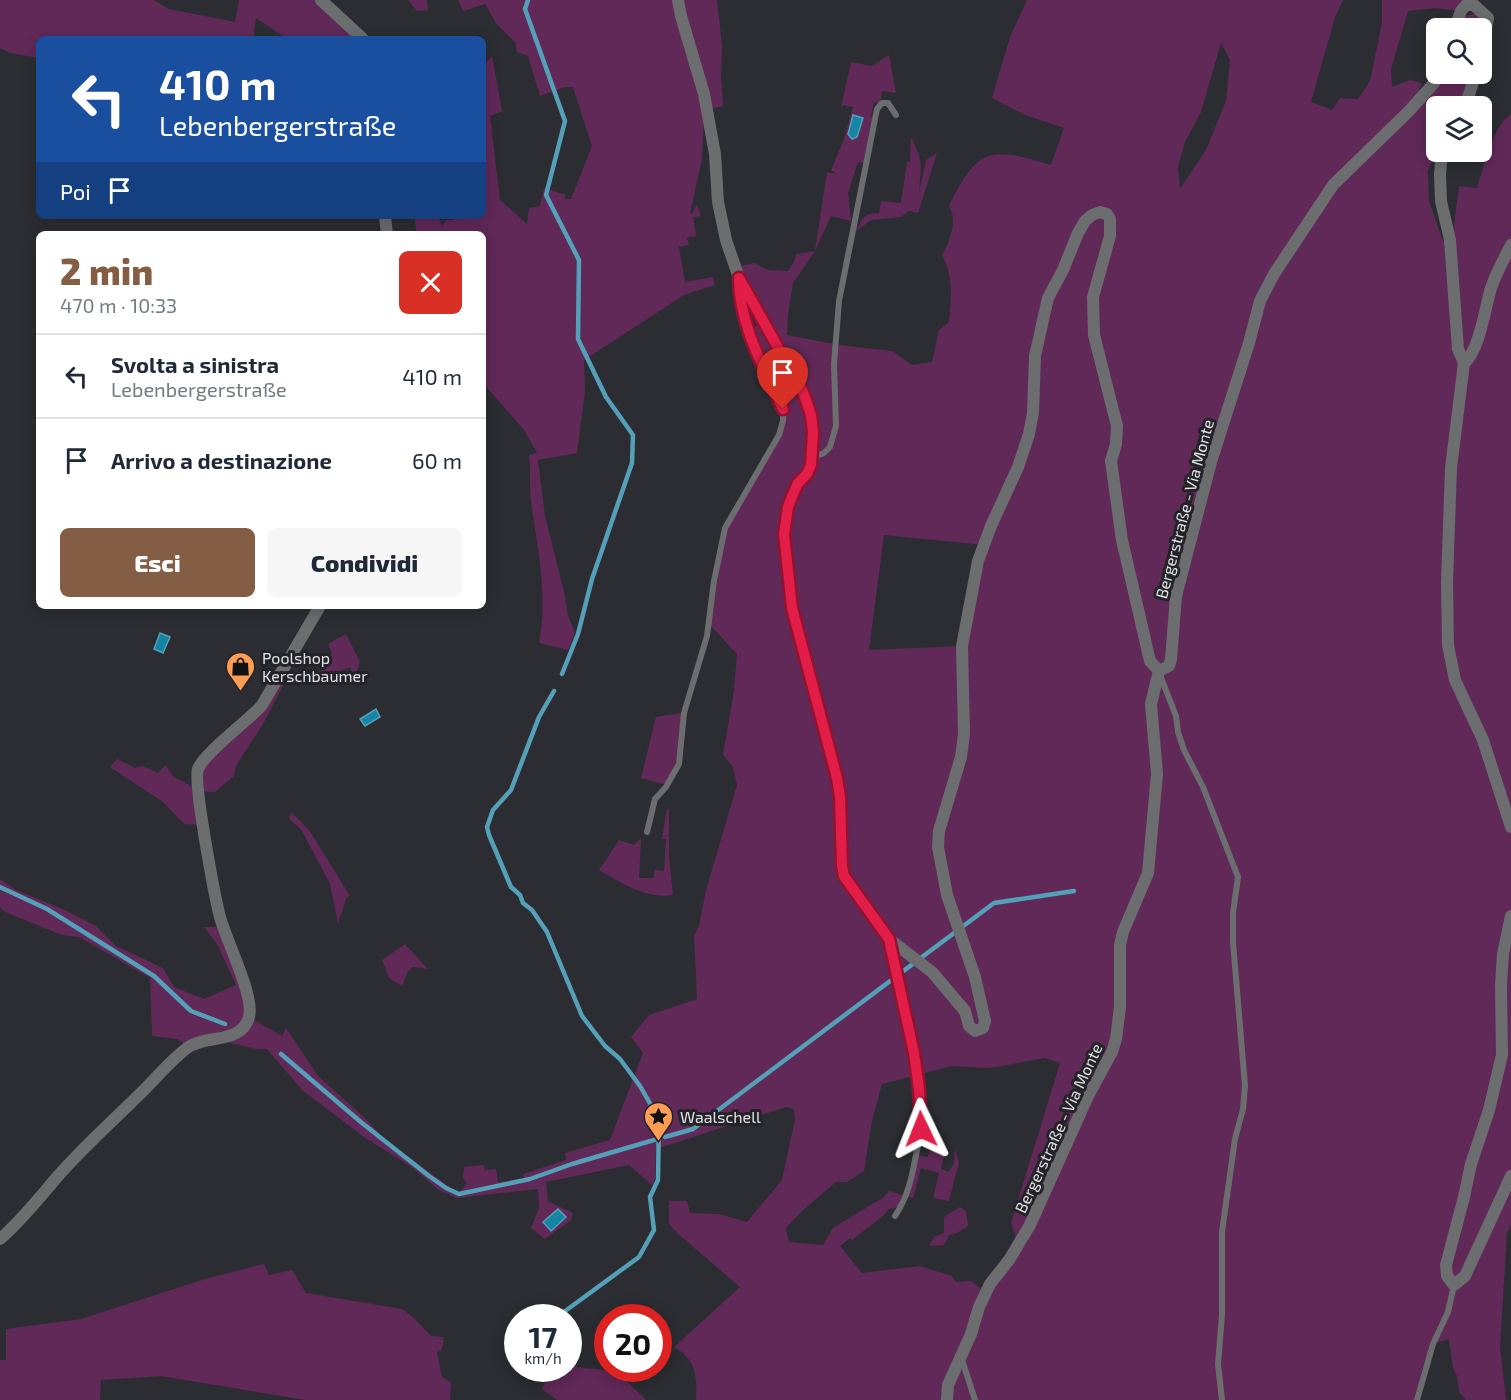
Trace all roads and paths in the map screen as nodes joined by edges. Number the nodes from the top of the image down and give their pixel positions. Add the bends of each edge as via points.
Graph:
1 (321, 0) edge
2 (678, 0) edge
3 (1459, 18) edge
4 (1488, 18) edge
5 (360, 36) edge
6 (1433, 84) edge
7 (897, 115) dead end
8 (1441, 162) edge
9 (1511, 245) edge
10 (739, 278) junction
11 (1467, 361) junction
12 (810, 458) junction
13 (319, 609) edge
14 (1159, 671) junction
15 (1511, 827) edge
16 (647, 832) dead end
17 (1511, 916) edge
18 (889, 939) junction
19 (1511, 1176) edge
20 (896, 1216) dead end
21 (0, 1239) edge
22 (1454, 1285) junction
23 (961, 1357) junction
24 (947, 1400) edge
25 (975, 1400) edge
26 (1222, 1400) edge
27 (1417, 1400) edge

1 - 5 street
2 - 10 street via 704,94 721,221
3 - 4 street via 1466,5 1474,5
6 - 14 street, Bergerstraße - Via Monte via 1333,185 1260,301 1211,462 1176,596 1169,666
7 - 12 lane via 888,103 877,109 839,301 834,364 836,426 830,447
8 - 11 street via 1458,350
9 - 11 street via 1492,285
10 - 12 street via 803,392 813,432
10 - 16 lane via 747,330 783,409 783,421 779,435 725,528 707,636 684,712 680,764 655,799
11 - 15 street via 1451,468 1448,645 1455,680 1483,740
12 - 18 street via 807,474 798,483 788,507 784,534 792,608 837,778 844,876
13 - 21 street via 262,705 207,756 196,780 220,917 249,999 246,1024 230,1036 189,1046 168,1064
14 - 18 street via 1150,661 1122,540 1111,461 1117,426 1094,334 1093,297 1111,227 1107,214 1100,212 1082,227 1048,298 1035,356 1029,434 978,561 962,646 964,734 938,847 947,895 975,977 985,1021 983,1028 975,1031 969,1026 965,1011 932,972
14 - 23 street, Bergerstraße - Via Monte via 1151,704 1157,774 1148,873 1120,945 1120,1007 1112,1053 1088,1096 1030,1225 990,1284
14 - 26 lane via 1184,750 1203,787 1238,877 1233,942 1245,1086 1222,1232 1218,1364
17 - 22 street via 1501,985 1502,1054 1446,1265 1447,1276
18 - 20 lane via 914,1053 921,1129 910,1188
19 - 22 street via 1465,1276
22 - 27 lane
23 - 24 street, Bergerstraße - Via Monte via 948,1385
23 - 25 lane

